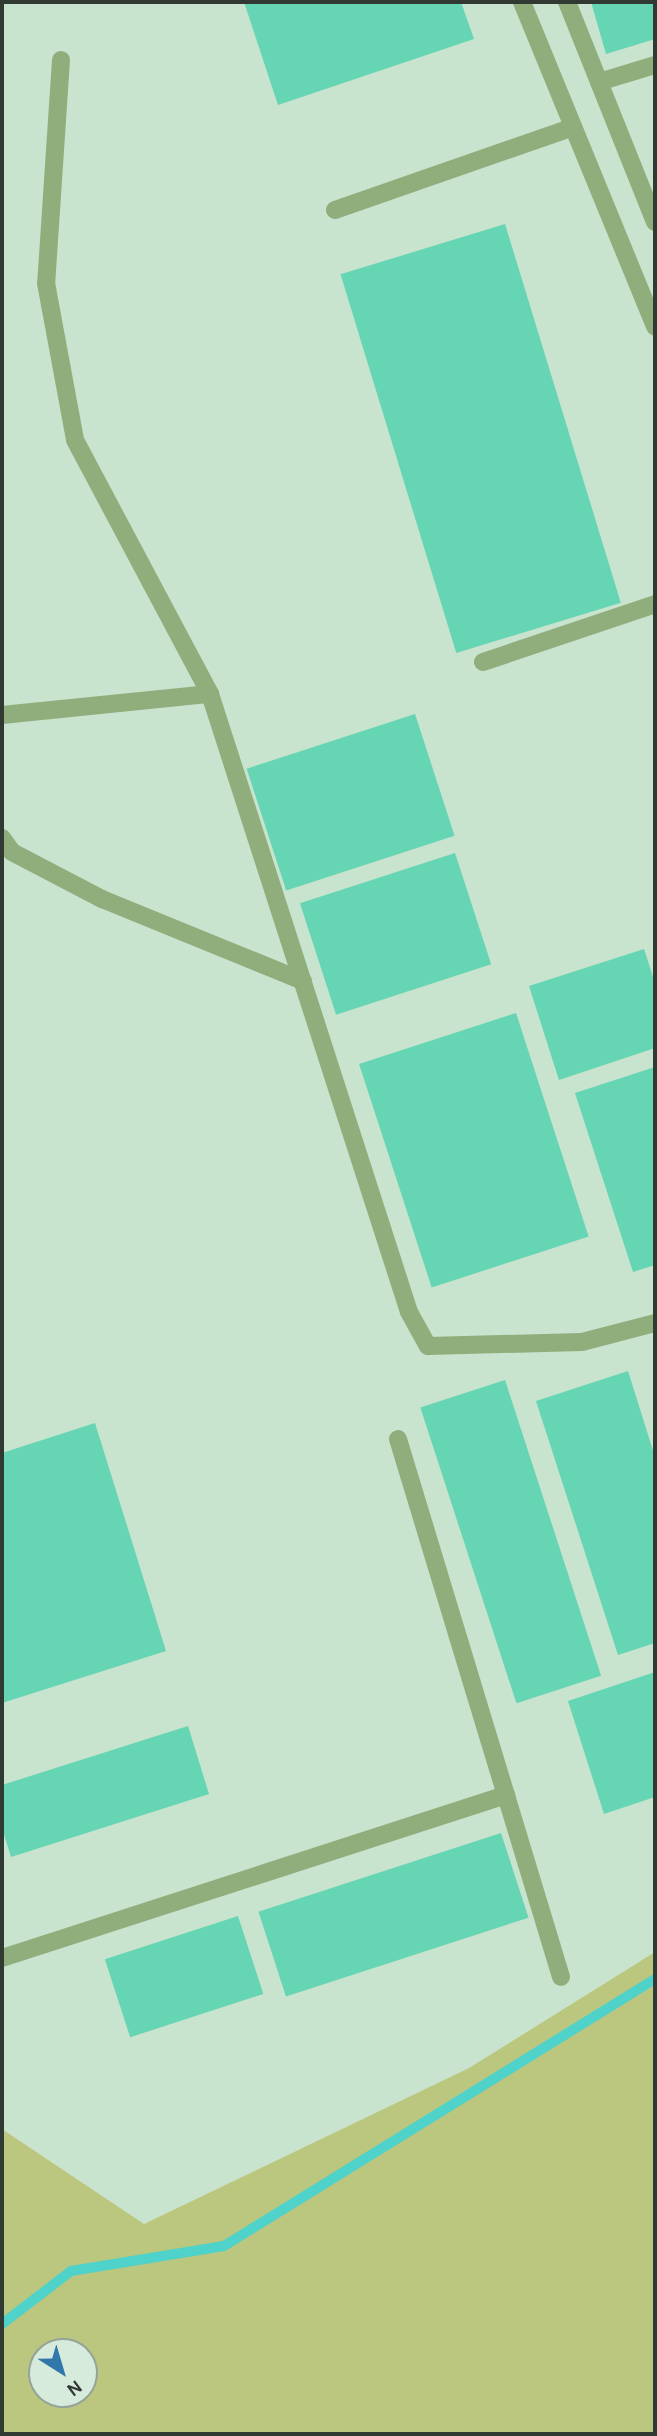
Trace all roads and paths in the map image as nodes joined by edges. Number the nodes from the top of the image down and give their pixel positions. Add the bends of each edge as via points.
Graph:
1 (522, 2) edge
2 (567, 2) edge
3 (61, 60) dead end
4 (655, 65) edge
5 (599, 82) junction
6 (573, 127) junction
7 (335, 210) dead end
8 (655, 222) edge
9 (655, 327) edge
10 (655, 604) edge
11 (483, 662) dead end
12 (210, 694) junction
13 (2, 715) edge
14 (2, 838) edge
15 (303, 981) junction
16 (655, 1323) edge
17 (398, 1439) dead end
18 (506, 1795) junction
19 (2, 1958) edge
20 (561, 1978) dead end

1 - 6 street
2 - 5 street
3 - 12 street via 46,282 75,440
4 - 5 street
5 - 8 street
6 - 7 street
6 - 9 street
10 - 11 street
12 - 13 street
12 - 15 street
14 - 15 street via 12,852 102,899
15 - 16 street via 409,1312 428,1346 582,1342
17 - 18 street
18 - 19 street
18 - 20 street

